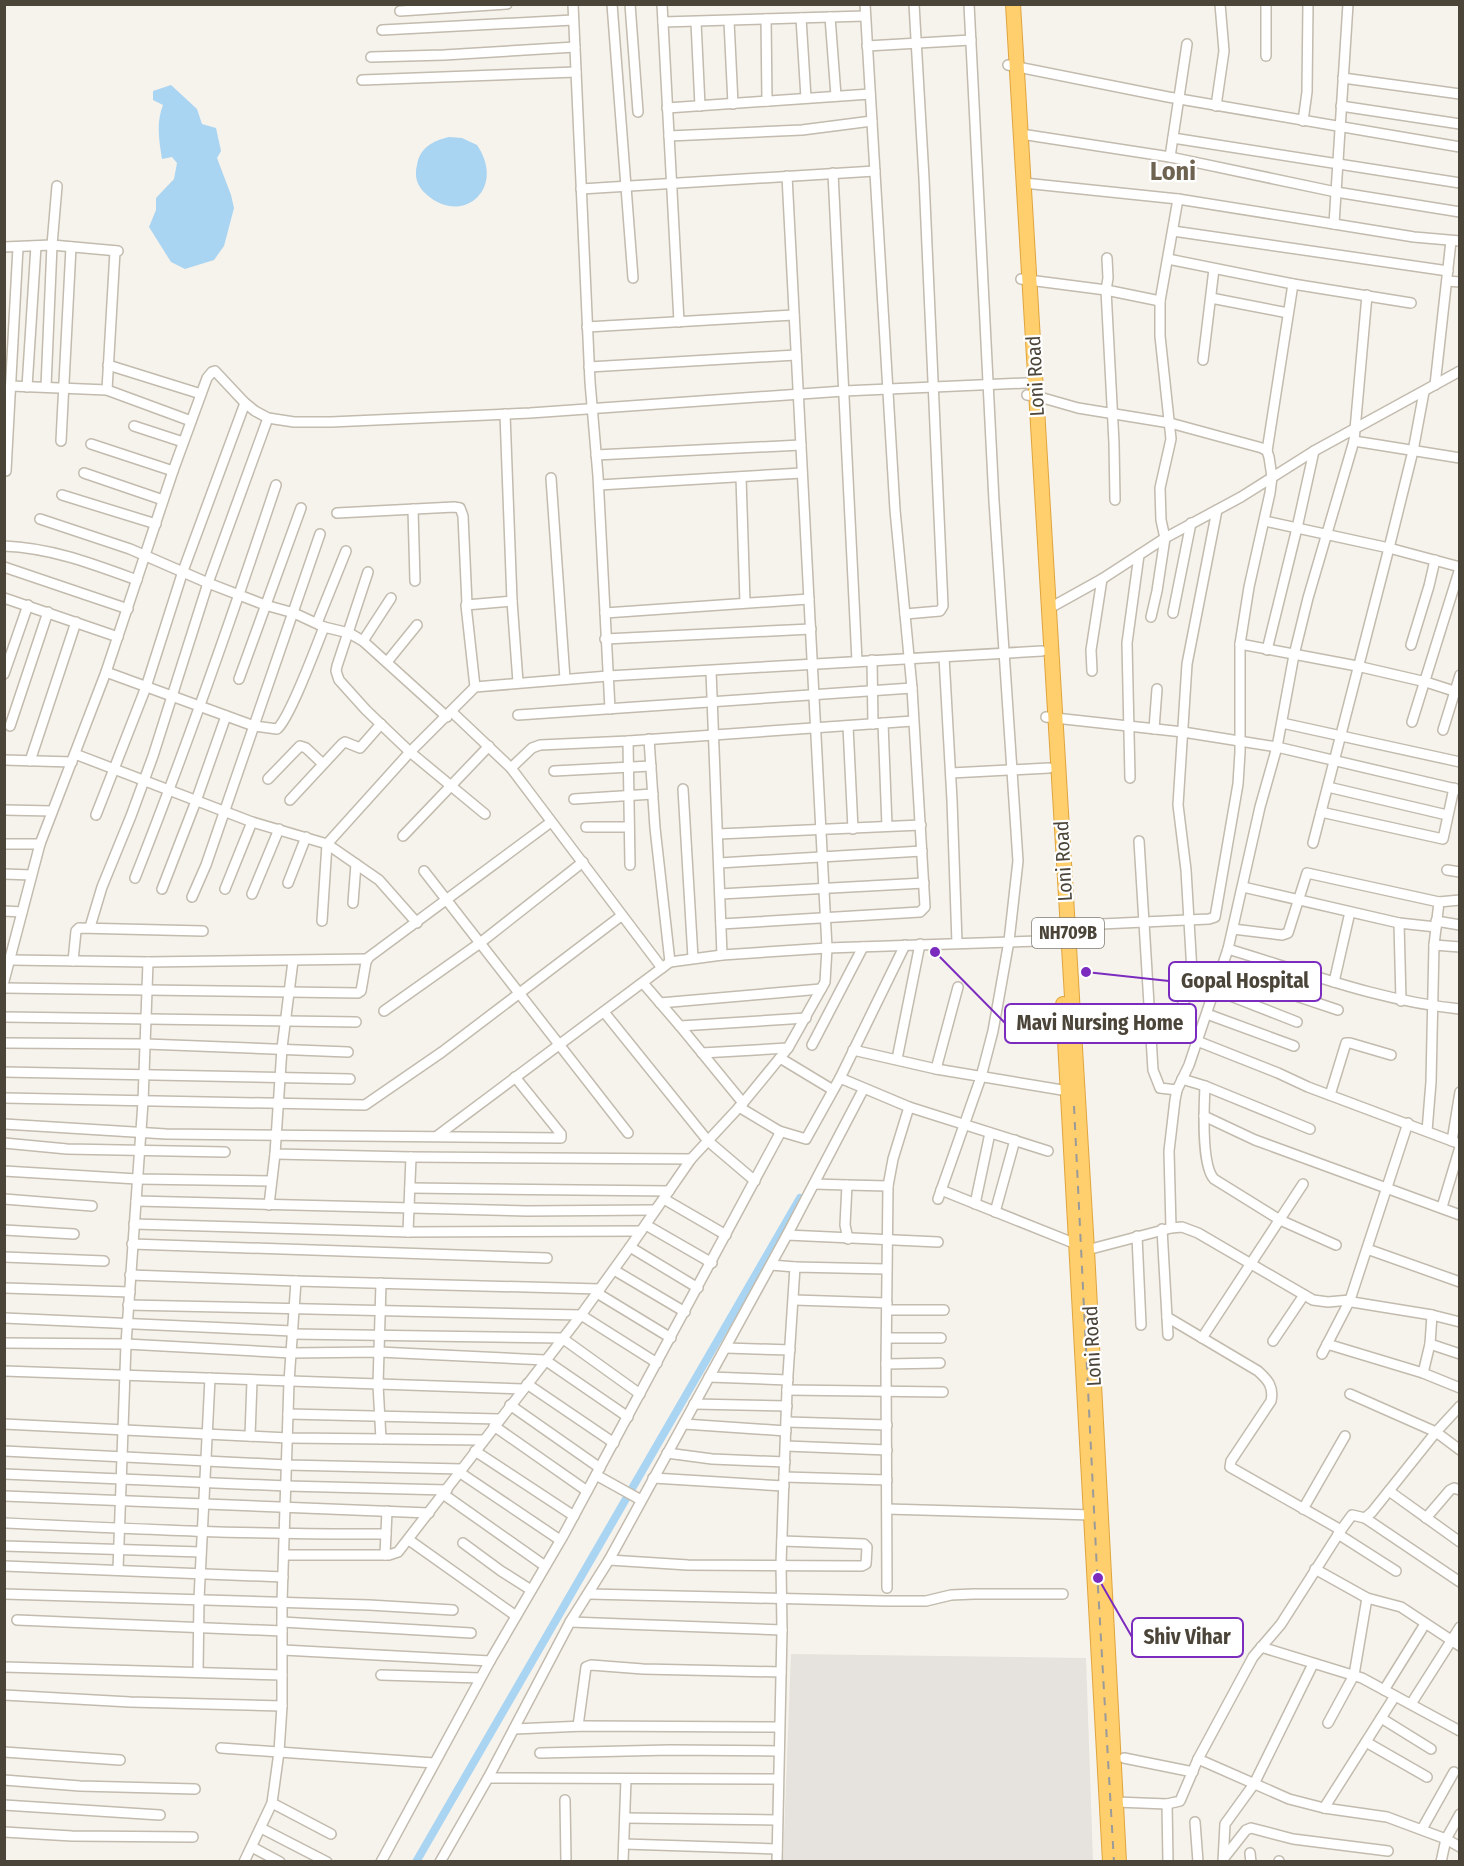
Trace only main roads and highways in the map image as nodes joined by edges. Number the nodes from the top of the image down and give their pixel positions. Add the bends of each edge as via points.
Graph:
1 (1004, 4) edge
2 (1014, 4) edge
3 (1012, 66) junction
4 (1025, 278) junction
5 (1030, 391) junction
6 (1051, 717) junction
7 (1063, 933) junction
8 (1082, 1247) junction
9 (1110, 1862) edge
10 (1119, 1862) edge

1 - 3 highway, Loni Road / NH709B
2 - 3 highway, Loni Road / NH709B
3 - 4 highway, Loni Road / NH709B
3 - 4 highway, Loni Road / NH709B via 1021,134
4 - 5 highway, Loni Road / NH709B
5 - 6 highway, Loni Road / NH709B via 1048,609
5 - 6 highway, Loni Road / NH709B via 1042,651
6 - 7 highway, Loni Road / NH709B
6 - 7 highway, Loni Road / NH709B via 1049,768
7 - 8 highway, Loni Road / NH709B
7 - 8 highway, Loni Road / NH709B via 1068,1091
8 - 9 highway, Loni Road / NH709B via 1091,1515
8 - 10 highway, Loni Road / NH709B

